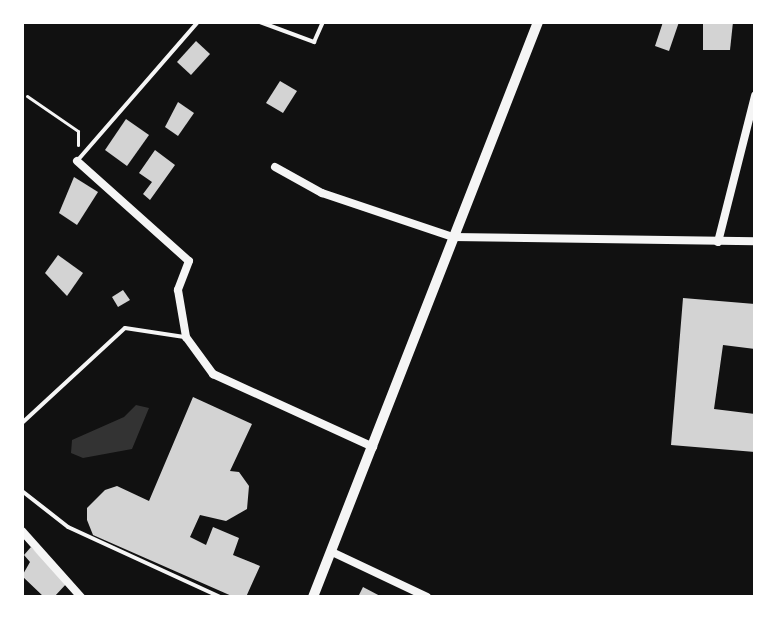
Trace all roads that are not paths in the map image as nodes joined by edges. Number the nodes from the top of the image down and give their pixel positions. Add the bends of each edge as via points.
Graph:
1 (198, 22) edge
2 (260, 22) edge
3 (323, 22) edge
4 (538, 22) edge
5 (755, 96) edge
6 (77, 161) joint
7 (275, 167) dead end
8 (453, 237) junction
9 (755, 241) edge
10 (718, 242) junction
11 (186, 337) junction
12 (22, 423) edge
13 (373, 447) junction
14 (22, 491) edge
15 (22, 531) edge
16 (332, 552) junction
17 (81, 597) edge
18 (220, 597) edge
19 (313, 597) edge
20 (427, 597) edge

1 - 6 lane
2 - 3 lane via 314,42
4 - 8 street
5 - 10 street
6 - 11 street via 189,261 178,290
7 - 8 street via 322,193
8 - 10 street
8 - 13 street
9 - 10 street
11 - 12 lane via 125,328
11 - 13 street via 213,374
13 - 16 street
14 - 18 lane via 68,527
15 - 17 street
16 - 19 street
16 - 20 street

